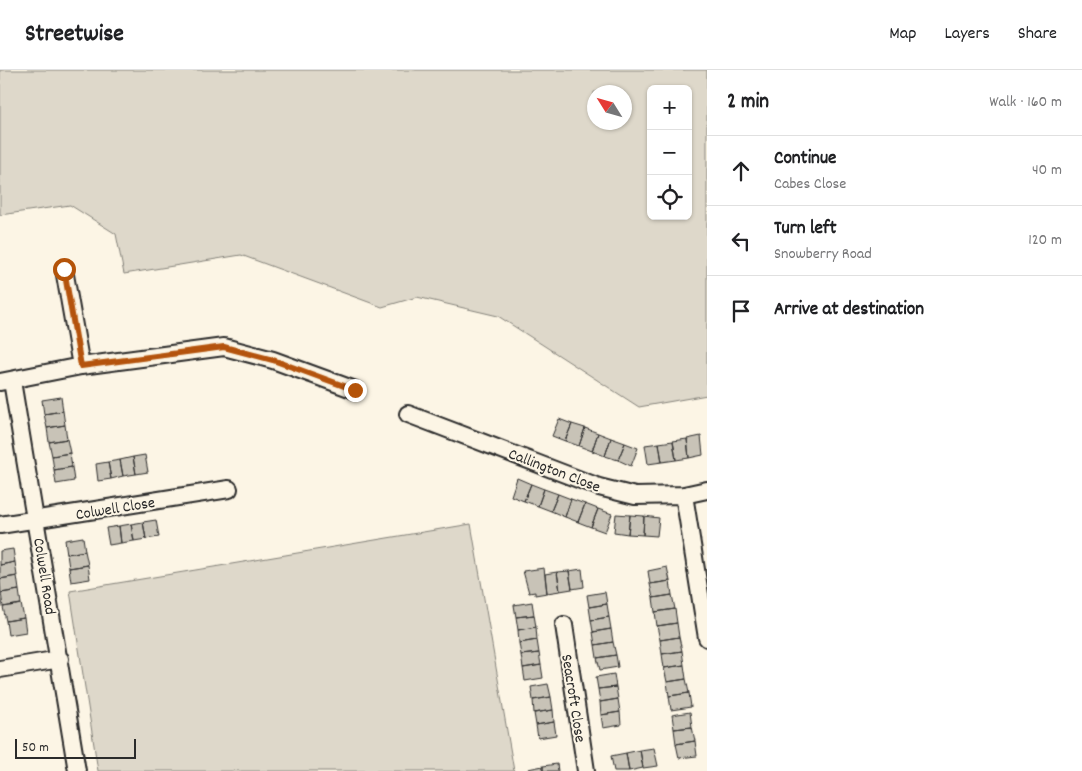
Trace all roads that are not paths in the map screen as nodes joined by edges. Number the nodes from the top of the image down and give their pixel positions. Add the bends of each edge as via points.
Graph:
1 (64, 269) dead end
2 (81, 366) junction
3 (6, 382) edge
4 (355, 390) dead end
5 (408, 414) dead end
6 (230, 489) dead end
7 (707, 490) edge
8 (684, 495) junction
9 (37, 519) junction
10 (0, 525) edge
11 (564, 625) dead end
12 (707, 638) edge
13 (60, 659) junction
14 (0, 669) edge
15 (77, 771) edge
16 (586, 771) edge

1 - 2 street
2 - 3 street
2 - 4 street via 224,347 273,360
3 - 9 street, Colwell Road
5 - 8 street, Callington Close via 599,487 636,496
6 - 9 street, Colwell Close
7 - 8 street, Callington Close
8 - 12 street
9 - 10 street, Colwell Close
9 - 13 street, Colwell Road
11 - 16 street, Seacroft Close
13 - 14 street
13 - 15 street, Colwell Road

